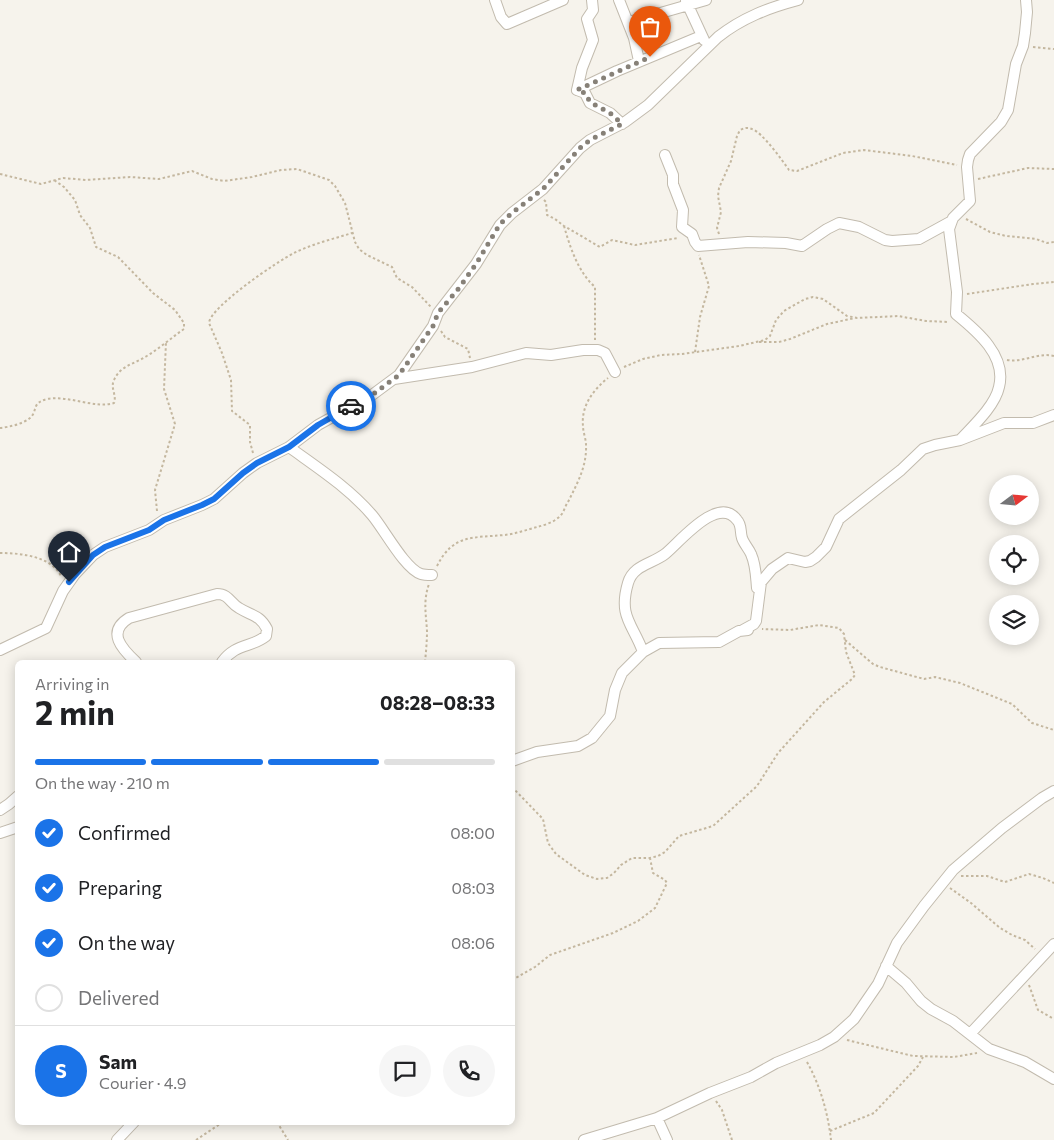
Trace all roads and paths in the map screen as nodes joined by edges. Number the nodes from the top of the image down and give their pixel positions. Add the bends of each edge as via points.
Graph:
1 (495, 0) edge
2 (564, 0) edge
3 (592, 0) edge
4 (619, 0) edge
5 (706, 0) edge
6 (798, 0) edge
7 (1026, 0) edge
8 (686, 3) edge
9 (628, 22) junction
10 (701, 36) junction
11 (712, 43) junction
12 (1023, 46) junction
13 (1054, 48) edge
14 (639, 61) junction
15 (577, 90) junction
16 (622, 124) junction
17 (665, 155) dead end
18 (967, 167) junction
19 (1054, 169) edge
20 (0, 174) edge
21 (54, 180) junction
22 (968, 181) junction
23 (534, 196) junction
24 (954, 218) junction
25 (564, 226) junction
26 (352, 233) junction
27 (691, 234) junction
28 (1054, 242) edge
29 (734, 243) junction
30 (698, 246) junction
31 (1054, 282) edge
32 (956, 298) junction
33 (437, 316) junction
34 (857, 318) junction
35 (967, 323) junction
36 (166, 342) junction
37 (754, 342) junction
38 (595, 350) junction
39 (695, 352) junction
40 (993, 353) junction
41 (1054, 356) edge
42 (472, 367) junction
43 (615, 372) junction
44 (394, 379) junction
45 (1054, 415) edge
46 (0, 428) edge
47 (960, 440) junction
48 (289, 447) junction
49 (260, 462) junction
50 (164, 520) junction
51 (0, 553) edge
52 (432, 575) junction
53 (63, 590) junction
54 (758, 598) junction
55 (757, 629) joint
56 (743, 630) junction
57 (845, 640) junction
58 (0, 650) edge
59 (643, 652) junction
60 (134, 660) edge
61 (224, 660) edge
62 (426, 660) edge
63 (1054, 730) edge
64 (525, 756) junction
65 (515, 760) edge
66 (515, 764) edge
67 (515, 790) edge
68 (1054, 791) edge
69 (15, 799) edge
70 (0, 810) edge
71 (15, 828) edge
72 (0, 833) edge
73 (650, 858) junction
74 (950, 873) junction
75 (1054, 883) edge
76 (941, 885) junction
77 (1054, 944) edge
78 (1044, 955) junction
79 (886, 966) junction
80 (1027, 973) junction
81 (515, 978) edge
82 (1054, 1019) edge
83 (970, 1034) junction
84 (834, 1037) junction
85 (989, 1049) junction
86 (802, 1053) junction
87 (923, 1056) junction
88 (1054, 1079) edge
89 (710, 1093) junction
90 (657, 1118) junction
91 (131, 1125) edge
92 (218, 1125) edge
93 (279, 1125) edge
94 (830, 1131) junction
95 (117, 1140) edge
96 (196, 1140) edge
97 (288, 1140) edge
98 (584, 1140) edge
99 (667, 1140) edge
100 (732, 1140) edge
101 (831, 1140) edge

1 - 2 street via 507,24
3 - 15 street via 593,10 587,18 593,40
4 - 9 street
5 - 8 street
6 - 11 street via 745,18
7 - 12 street via 1028,12
8 - 9 street
8 - 10 street
9 - 14 street
10 - 11 street via 704,41
10 - 14 street
11 - 16 street via 648,105
12 - 13 path
12 - 18 street via 1016,64 1008,110 1001,122 970,154
14 - 15 street
15 - 16 street
16 - 23 street via 580,148
17 - 27 street via 683,213 682,227
18 - 22 street
18 - 29 path via 864,150 843,153 797,171 789,170 754,129 746,128 737,136 718,196 721,212 717,228 723,239
19 - 22 path via 1028,168
20 - 21 path via 36,184
21 - 26 path via 159,179 192,171 224,182 297,169 329,180 339,191
21 - 36 path via 75,200 96,247 118,257 182,318 184,329
22 - 24 street via 970,201
23 - 25 path via 545,200 546,214
23 - 33 street via 500,224 466,279
24 - 28 path via 1006,236
24 - 29 street via 919,239 885,240 866,229 839,222 802,246
24 - 32 street via 949,229
25 - 27 path via 600,247 612,240 635,245
25 - 38 path via 580,268 595,287
26 - 33 path via 359,249 392,267 397,278 412,287
26 - 49 path via 292,254 236,292 208,320 230,380 232,411 250,425 250,446
27 - 30 street
29 - 30 street
30 - 39 path via 709,286
31 - 32 path
32 - 35 street via 956,314
33 - 42 path via 445,338 468,349
33 - 44 street
34 - 35 path via 898,316
34 - 37 path via 827,324 778,342
34 - 37 path via 847,316 823,299 813,297 791,306 776,320 770,336
35 - 40 street via 984,338
36 - 46 path via 116,375 112,387 116,398 114,402 48,399 38,403 32,417
36 - 50 path via 164,389 175,424 154,494 156,509
37 - 39 path
38 - 42 street via 526,354
38 - 43 street via 605,353
39 - 43 path via 644,359
40 - 41 path via 1017,361 1042,355
40 - 47 street via 1001,378 999,389 988,408
42 - 44 street
43 - 52 path via 594,391 586,404 582,415 586,445 584,463 578,484 561,515 552,522 524,531 469,537 456,543
44 - 48 street via 318,425
45 - 47 street via 1033,423 1004,423
47 - 54 street via 923,449 839,519 826,547 816,557 805,562 788,558 772,569 761,582
48 - 49 street
48 - 52 street via 348,490 373,516 415,572
49 - 50 street via 214,499
50 - 53 street via 93,555
51 - 53 path via 30,556 54,566 61,576
52 - 62 path via 425,595
53 - 58 street via 46,628
54 - 56 street via 756,621
54 - 59 street via 754,561 742,539 737,519 726,514 713,515 697,524 665,554 634,571 628,582 626,618
55 - 56 street
55 - 57 path via 790,630 819,625 842,630
56 - 59 street via 719,642 659,643
57 - 63 path via 873,664 924,679 935,677 960,683 1012,704 1032,723
57 - 73 path via 853,678 824,702 778,753 757,786 713,826 680,836 665,852
59 - 64 street via 622,673 610,716 592,738 578,746
60 - 61 street via 118,640 122,623 129,618 217,594 228,597 238,607 258,617 267,629 266,636 260,641 235,650
64 - 65 street
64 - 66 street
67 - 73 path via 543,819 551,849 585,875 607,878 632,858
68 - 74 street via 1002,828
69 - 70 street
71 - 72 street
73 - 81 path via 653,873 667,883 655,908 613,933 550,955
74 - 75 path via 986,876 1005,882 1029,874
74 - 76 street
76 - 78 path via 955,890 1000,928 1025,940
76 - 79 street via 897,943
77 - 78 street
78 - 80 street
79 - 83 street via 931,1009
79 - 84 street via 854,1019
80 - 82 path via 1038,1010
80 - 83 street
83 - 85 street
84 - 86 street
84 - 87 path via 895,1053
85 - 87 path via 954,1057
85 - 88 street via 1025,1062
86 - 89 street
86 - 94 path via 817,1083
87 - 94 path via 918,1066 874,1113
89 - 90 street
89 - 100 path via 722,1110
90 - 98 street
90 - 99 street
91 - 95 street
92 - 96 path
93 - 97 path
94 - 101 path

